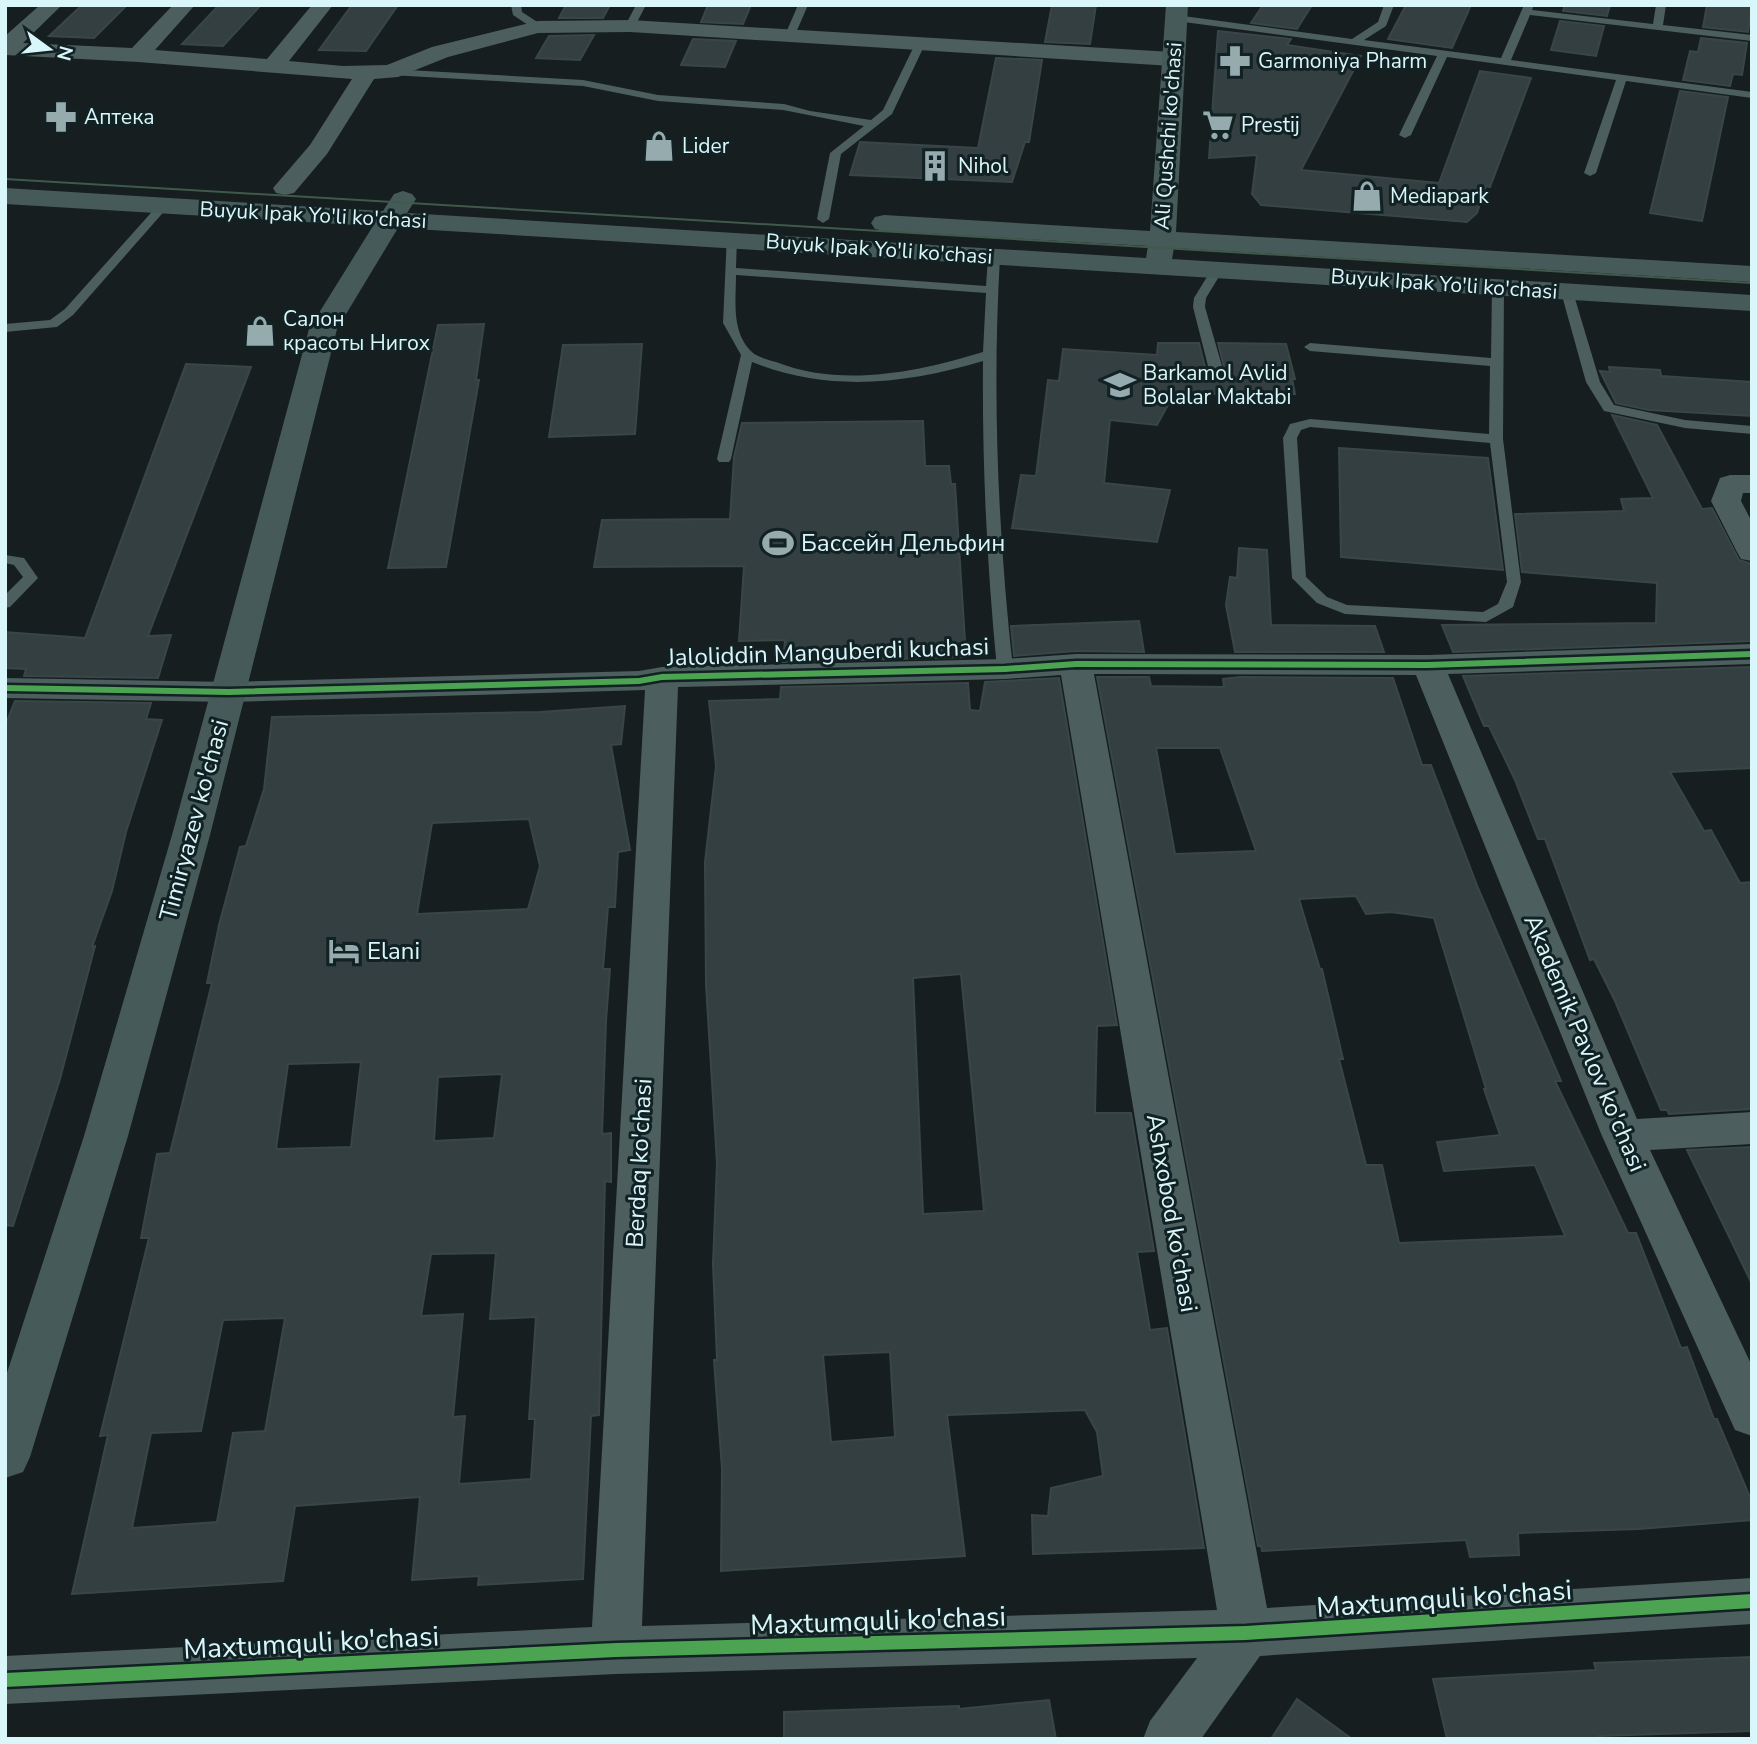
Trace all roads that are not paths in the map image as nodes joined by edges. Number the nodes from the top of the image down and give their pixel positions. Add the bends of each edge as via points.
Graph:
1 (52, 5) edge
2 (185, 5) edge
3 (323, 5) edge
4 (516, 5) edge
5 (641, 5) edge
6 (803, 5) edge
7 (1389, 5) edge
8 (1661, 5) edge
9 (1527, 9) edge
10 (1176, 12) edge
11 (630, 26) junction
12 (538, 27) junction
13 (1657, 28) junction
14 (790, 35) junction
15 (1752, 38) edge
16 (1354, 42) junction
17 (921, 43) junction
18 (5, 48) edge
19 (1443, 54) junction
20 (138, 55) junction
21 (1172, 59) junction
22 (1505, 62) junction
23 (273, 66) junction
24 (390, 72) junction
25 (367, 73) junction
26 (1622, 78) junction
27 (1752, 95) edge
28 (874, 124) junction
29 (1405, 135) dead end
30 (1590, 173) dead end
31 (259, 186) dead end
32 (285, 187) junction
33 (312, 189) dead end
34 (5, 196) edge
35 (401, 201) junction
36 (162, 207) junction
37 (796, 218) dead end
38 (823, 219) junction
39 (733, 222) junction
40 (1162, 240) junction
41 (994, 257) junction
42 (1157, 266) junction
43 (1217, 270) junction
44 (730, 271) junction
45 (1752, 274) edge
46 (1498, 287) junction
47 (992, 290) junction
48 (1567, 292) junction
49 (1752, 303) edge
50 (5, 328) edge
51 (1310, 347) dead end
52 (747, 355) junction
53 (988, 355) junction
54 (1498, 363) junction
55 (1215, 366) dead end
56 (1752, 430) edge
57 (1496, 439) junction
58 (724, 459) dead end
59 (1752, 484) edge
60 (1752, 552) edge
61 (5, 559) edge
62 (5, 604) edge
63 (1752, 654) edge
64 (1076, 664) junction
65 (1428, 665) junction
66 (1006, 669) junction
67 (662, 677) junction
68 (5, 688) edge
69 (229, 692) junction
70 (1752, 1128) edge
71 (1623, 1136) junction
72 (1752, 1416) edge
73 (5, 1457) edge
74 (1752, 1601) edge
75 (1246, 1633) junction
76 (616, 1650) junction
77 (5, 1680) edge
78 (1169, 1739) edge

1 - 18 street
2 - 20 street
3 - 23 street
4 - 12 lane via 517,13
5 - 11 lane
6 - 14 lane
7 - 16 lane via 1382,24
8 - 13 lane
9 - 13 lane
9 - 22 lane
10 - 16 lane
10 - 21 main road, Ali Qushchi ko'chasi
11 - 12 street
11 - 14 street
12 - 24 street via 440,52
13 - 15 lane
14 - 17 street
16 - 19 lane
17 - 21 street
17 - 28 lane via 888,113
18 - 20 street
19 - 22 lane
19 - 29 lane
20 - 23 street
21 - 40 main road, Ali Qushchi ko'chasi
22 - 26 lane
23 - 25 street
24 - 25 street
24 - 28 lane via 583,83 658,98 784,107
25 - 32 street via 319,149
26 - 27 lane
26 - 30 lane
28 - 38 lane via 836,153
31 - 32 main road, Buyuk Ipak Yo'li ko'chasi
32 - 33 main road, Buyuk Ipak Yo'li ko'chasi
34 - 36 main road, Buyuk Ipak Yo'li ko'chasi
35 - 36 main road, Buyuk Ipak Yo'li ko'chasi
35 - 39 main road, Buyuk Ipak Yo'li ko'chasi
35 - 69 main road, Timiryazev ko'chasi via 323,329
36 - 50 lane via 69,312 53,324
37 - 38 main road, Buyuk Ipak Yo'li ko'chasi
38 - 40 main road, Buyuk Ipak Yo'li ko'chasi
39 - 41 main road, Buyuk Ipak Yo'li ko'chasi
39 - 44 lane
40 - 42 main road, Ali Qushchi ko'chasi
40 - 45 main road, Buyuk Ipak Yo'li ko'chasi
41 - 42 main road, Buyuk Ipak Yo'li ko'chasi
41 - 47 lane
42 - 43 main road, Buyuk Ipak Yo'li ko'chasi
43 - 46 main road, Buyuk Ipak Yo'li ko'chasi
43 - 55 lane via 1199,307
44 - 47 lane
44 - 52 lane via 729,323
46 - 48 main road, Buyuk Ipak Yo'li ko'chasi
46 - 54 lane
47 - 53 lane
48 - 49 main road, Buyuk Ipak Yo'li ko'chasi
48 - 56 lane via 1593,383 1609,408 1685,424
51 - 54 lane
52 - 53 lane via 796,373 883,380 936,372
52 - 58 lane
53 - 66 lane via 996,594
54 - 57 lane
57 - 57 lane via 1514,582 1505,607 1486,617 1345,609 1322,600 1299,578 1290,439 1295,427 1310,423
59 - 60 street via 1730,484 1726,501
61 - 62 lane via 19,561 31,578
63 - 65 street, Jaloliddin Manguberdi kuchasi
64 - 65 street, Jaloliddin Manguberdi kuchasi
64 - 66 street, Jaloliddin Manguberdi kuchasi
64 - 75 street, Ashxobod ko'chasi
65 - 71 street, Akademik Pavlov ko'chasi
66 - 67 street, Jaloliddin Manguberdi kuchasi
67 - 69 street, Jaloliddin Manguberdi kuchasi
67 - 76 street, Berdaq ko'chasi
68 - 69 street, Jaloliddin Manguberdi kuchasi
69 - 73 main road, Timiryazev ko'chasi via 106,1136
70 - 71 street
71 - 72 street, Akademik Pavlov ko'chasi
74 - 75 street, Maxtumquli ko'chasi
75 - 76 street, Maxtumquli ko'chasi
75 - 78 street
76 - 77 street, Maxtumquli ko'chasi

